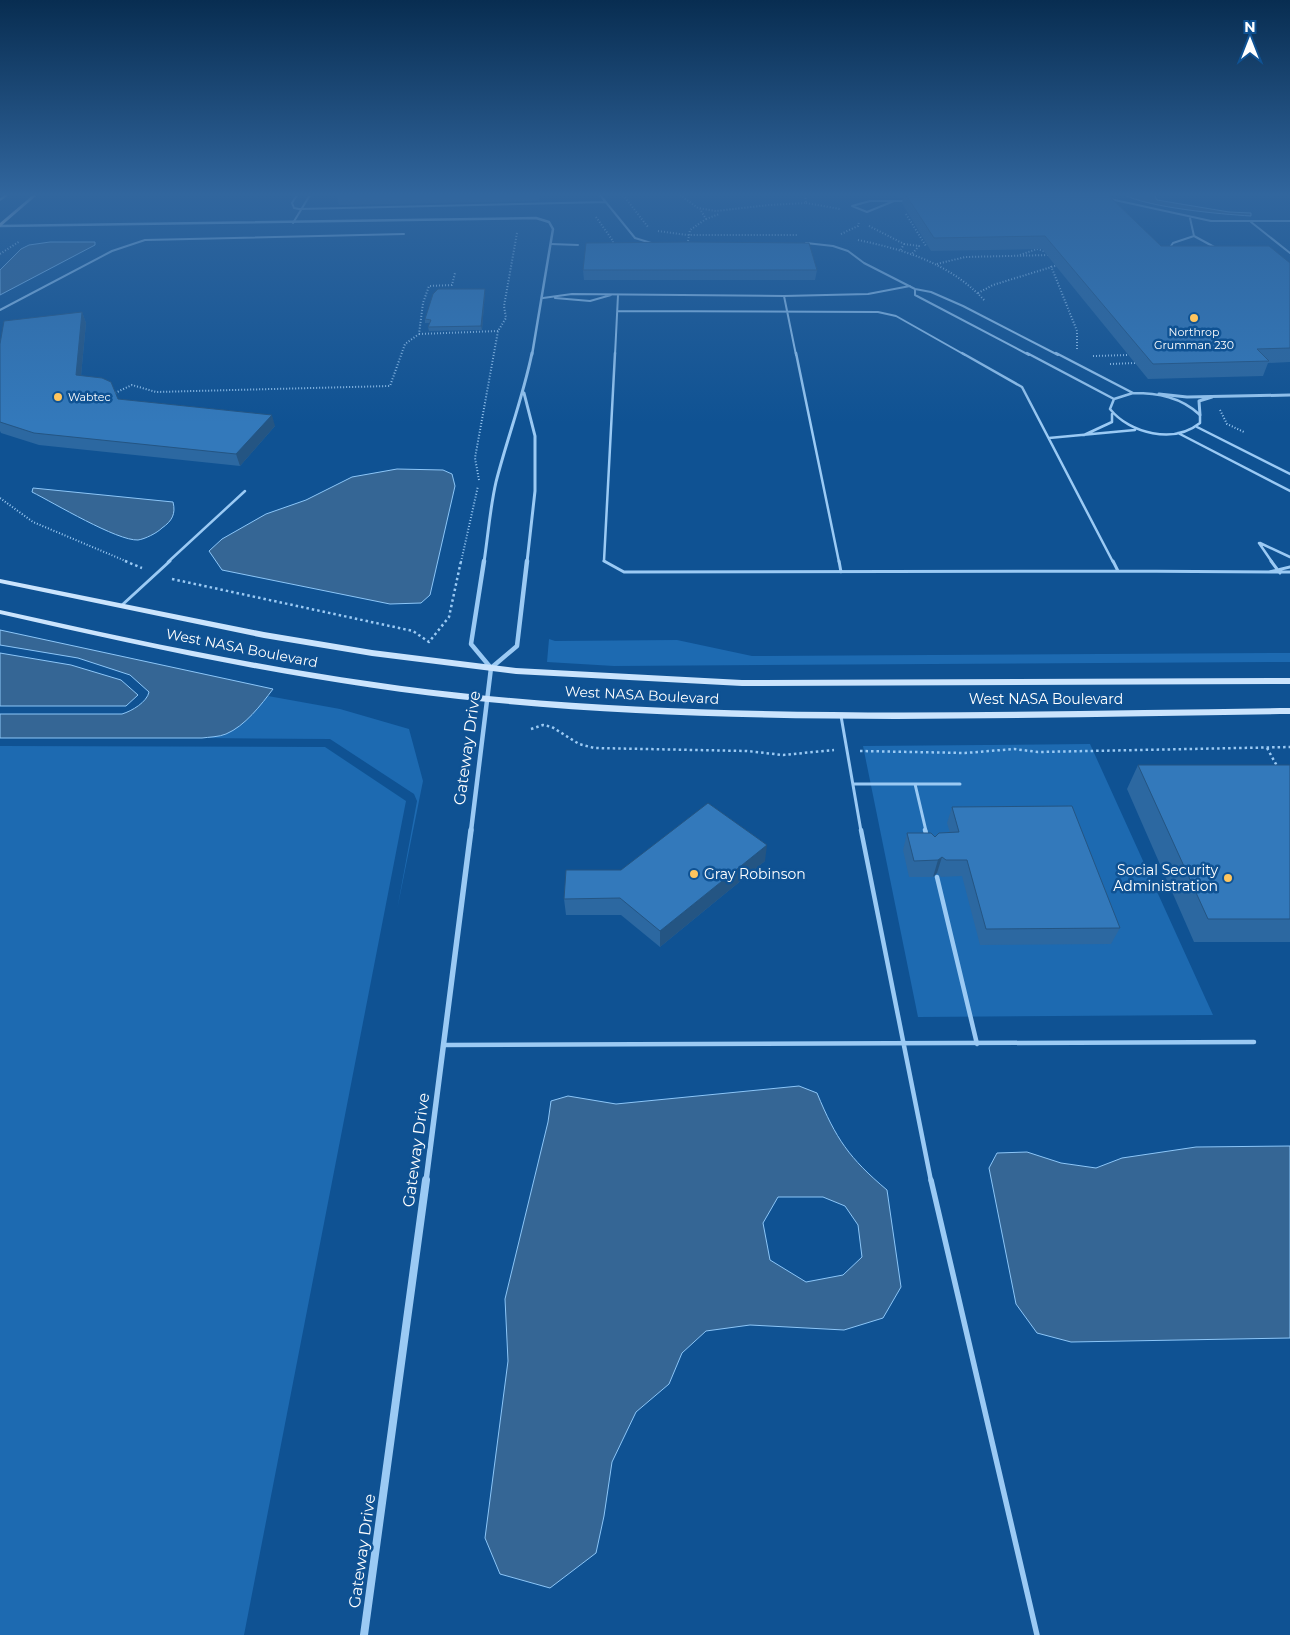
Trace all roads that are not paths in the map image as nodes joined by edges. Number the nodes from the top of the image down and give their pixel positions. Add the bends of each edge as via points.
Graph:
1 (73, 271) edge
2 (547, 271) edge
3 (883, 271) edge
4 (910, 286) junction
5 (915, 289) junction
6 (611, 295) junction
7 (618, 296) junction
8 (784, 296) junction
9 (544, 298) junction
10 (553, 298) junction
11 (0, 310) edge
12 (618, 311) junction
13 (786, 312) junction
14 (524, 393) junction
15 (1133, 393) junction
16 (1159, 394) junction
17 (1220, 395) junction
18 (1290, 395) edge
19 (1114, 399) junction
20 (1112, 414) junction
21 (1200, 416) junction
22 (1197, 427) junction
23 (1144, 431) junction
24 (1178, 433) junction
25 (1082, 436) junction
26 (1048, 438) junction
27 (1290, 474) edge
28 (245, 491) dead end
29 (1290, 491) edge
30 (1290, 557) edge
31 (1290, 567) edge
32 (1118, 571) junction
33 (841, 572) junction
34 (1278, 572) junction
35 (1290, 572) edge
36 (0, 581) edge
37 (121, 606) junction
38 (0, 612) edge
39 (491, 668) junction
40 (1290, 681) edge
41 (488, 699) junction
42 (1290, 712) edge
43 (841, 714) junction
44 (853, 784) junction
45 (915, 784) junction
46 (960, 784) dead end
47 (928, 840) edge
48 (937, 877) edge
49 (1254, 1042) dead end
50 (977, 1044) junction
51 (444, 1045) junction
52 (902, 1045) junction
53 (364, 1635) edge
54 (1037, 1635) edge

1 - 11 lane
2 - 9 street
3 - 4 lane
4 - 5 lane
4 - 8 lane via 868,294
5 - 15 lane via 931,292 963,306
5 - 19 lane via 915,295
6 - 7 lane
6 - 10 lane via 572,294
6 - 10 lane via 588,301
7 - 8 lane
7 - 12 lane
8 - 13 lane
9 - 10 lane
9 - 14 street
12 - 13 lane
12 - 33 lane via 604,561 624,572
13 - 26 lane via 878,312 896,316 1022,388
13 - 33 lane
14 - 39 street via 496,484 471,644
14 - 39 street via 535,436 536,464 527,563 516,646
15 - 16 lane
15 - 19 lane
16 - 17 street via 1186,397
16 - 21 lane via 1185,403
17 - 18 street
17 - 21 street via 1199,401
19 - 20 lane via 1110,409
20 - 23 lane
20 - 25 lane via 1112,422 1106,427
21 - 22 lane
22 - 24 lane
22 - 27 lane
23 - 24 lane
23 - 25 lane via 1126,428
24 - 29 lane
25 - 26 lane
26 - 32 lane
28 - 37 lane
30 - 34 lane via 1259,543
31 - 34 lane
32 - 33 lane
32 - 34 lane
34 - 35 lane
36 - 37 main road, West NASA Boulevard
37 - 39 main road, West NASA Boulevard via 317,645
38 - 41 main road, West NASA Boulevard via 262,667
39 - 40 main road, West NASA Boulevard via 742,683
39 - 41 street, Gateway Drive
41 - 43 main road, West NASA Boulevard via 665,711
41 - 51 street, Gateway Drive
42 - 43 main road, West NASA Boulevard
43 - 44 lane
44 - 45 lane
44 - 52 lane
45 - 46 lane
45 - 47 lane
48 - 50 lane
49 - 50 lane
50 - 52 lane
51 - 52 lane
51 - 53 street, Gateway Drive
52 - 54 lane via 986,1427

